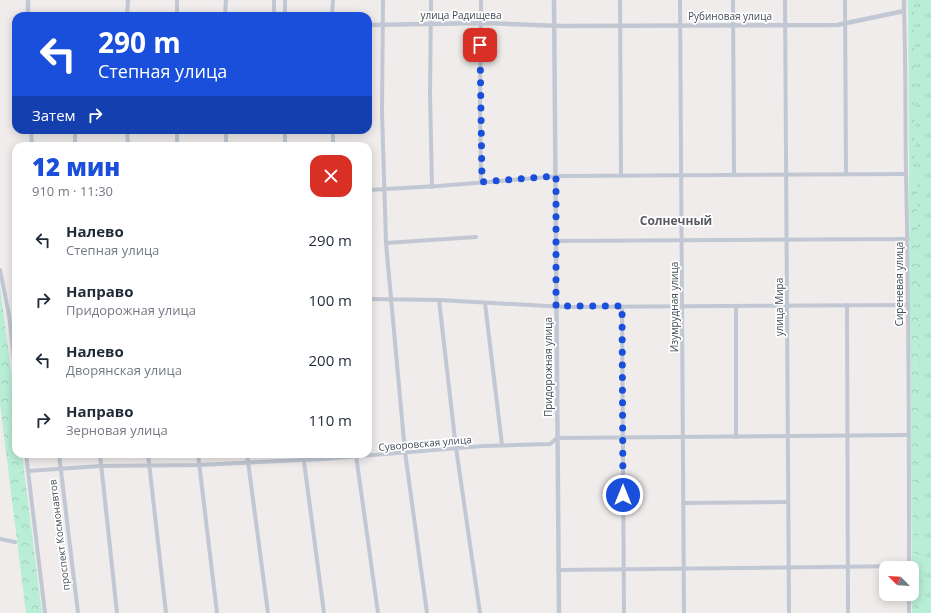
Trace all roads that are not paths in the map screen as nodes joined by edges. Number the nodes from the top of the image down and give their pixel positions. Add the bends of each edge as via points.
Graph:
1 (28, 0) edge
2 (128, 0) edge
3 (177, 0) edge
4 (226, 0) edge
5 (274, 0) edge
6 (285, 0) edge
7 (333, 0) edge
8 (383, 0) edge
9 (431, 0) edge
10 (481, 0) edge
11 (554, 0) edge
12 (620, 0) edge
13 (680, 0) edge
14 (733, 0) edge
15 (785, 0) edge
16 (845, 0) edge
17 (904, 0) edge
18 (904, 10) junction
19 (28, 12) edge
20 (127, 12) edge
21 (177, 12) edge
22 (226, 12) edge
23 (274, 12) edge
24 (285, 12) edge
25 (332, 12) edge
26 (845, 23) junction
27 (430, 24) junction
28 (480, 24) junction
29 (372, 25) edge
30 (382, 25) junction
31 (680, 25) junction
32 (733, 25) junction
33 (785, 25) junction
34 (554, 26) junction
35 (620, 26) junction
36 (846, 173) junction
37 (906, 174) junction
38 (621, 175) junction
39 (681, 175) junction
40 (734, 175) junction
41 (786, 175) junction
42 (556, 176) junction
43 (482, 182) junction
44 (432, 187) junction
45 (372, 190) edge
46 (385, 190) junction
47 (476, 237) dead end
48 (908, 239) junction
49 (682, 240) junction
50 (787, 240) junction
51 (556, 241) junction
52 (386, 243) junction
53 (0, 270) edge
54 (372, 299) edge
55 (391, 299) junction
56 (439, 300) junction
57 (485, 303) junction
58 (847, 305) junction
59 (907, 305) junction
60 (556, 306) junction
61 (622, 306) junction
62 (682, 306) junction
63 (736, 306) junction
64 (786, 306) junction
65 (10, 330) joint
66 (12, 345) edge
67 (788, 436) junction
68 (848, 436) junction
69 (909, 436) junction
70 (622, 437) junction
71 (682, 437) junction
72 (736, 437) junction
73 (557, 438) junction
74 (502, 445) junction
75 (456, 448) junction
76 (405, 452) junction
77 (372, 454) edge
78 (26, 458) edge
79 (59, 458) edge
80 (100, 458) edge
81 (148, 458) edge
82 (198, 458) edge
83 (247, 458) edge
84 (324, 458) edge
85 (356, 458) edge
86 (303, 460) junction
87 (248, 463) junction
88 (199, 465) junction
89 (101, 466) junction
90 (149, 466) junction
91 (60, 469) junction
92 (28, 472) junction
93 (788, 502) junction
94 (683, 503) junction
95 (0, 539) edge
96 (15, 542) dead end
97 (909, 561) edge
98 (848, 567) junction
99 (879, 567) edge
100 (623, 568) junction
101 (683, 568) junction
102 (789, 568) junction
103 (558, 570) junction
104 (909, 601) edge
105 (45, 613) edge
106 (78, 613) edge
107 (118, 613) edge
108 (166, 613) edge
109 (217, 613) edge
110 (268, 613) edge
111 (324, 613) edge
112 (378, 613) edge
113 (427, 613) edge
114 (480, 613) edge
115 (558, 613) edge
116 (624, 613) edge
117 (684, 613) edge
118 (789, 613) edge
119 (848, 613) edge
120 (909, 613) edge

1 - 19 street
2 - 20 street
3 - 21 street
4 - 22 street
5 - 23 street
6 - 24 street
7 - 25 street
8 - 30 street
9 - 27 street
10 - 28 street
11 - 34 street, Придорожная улица
12 - 35 street
13 - 31 street, Изумрудная улица
14 - 32 street
15 - 33 street, улица Мира
16 - 26 street
17 - 18 street, Сиреневая улица
18 - 26 street, Рубиновая улица
18 - 37 street, Сиреневая улица
26 - 33 street, Рубиновая улица
26 - 36 street
27 - 28 street, улица Радищева
27 - 30 street, улица Радищева
27 - 44 street
28 - 34 street, улица Радищева
28 - 43 street
29 - 30 street, улица Радищева
30 - 46 street
31 - 32 street, Рубиновая улица
31 - 35 street, Рубиновая улица
31 - 39 street, Изумрудная улица
32 - 33 street, Рубиновая улица
32 - 40 street
33 - 41 street, улица Мира
34 - 35 street, Рубиновая улица
34 - 42 street, Придорожная улица
35 - 38 street
36 - 37 street
36 - 41 street
37 - 48 street, Сиреневая улица
38 - 39 street
38 - 42 street
39 - 40 street
39 - 49 street, Изумрудная улица
40 - 41 street
41 - 50 street, улица Мира
42 - 43 street
42 - 51 street, Придорожная улица
43 - 44 street
44 - 46 street
45 - 46 street
46 - 52 street
47 - 52 street
48 - 50 street
48 - 59 street, Сиреневая улица
49 - 50 street
49 - 51 street
49 - 62 street, Изумрудная улица
50 - 64 street, улица Мира
51 - 60 street, Придорожная улица
52 - 55 street
53 - 65 street
54 - 55 street
55 - 56 street
55 - 76 street
56 - 57 street
56 - 75 street
57 - 60 street
57 - 74 street
58 - 59 street
58 - 64 street
58 - 68 street
59 - 69 street, Сиреневая улица
60 - 61 street
60 - 73 street, Придорожная улица
61 - 62 street
61 - 70 street
62 - 63 street
62 - 71 street, Изумрудная улица
63 - 64 street
63 - 72 street
64 - 67 street, улица Мира
65 - 66 street
67 - 68 street, Суворовская улица
67 - 72 street, Суворовская улица
67 - 93 street, улица Мира
68 - 69 street, Суворовская улица
68 - 98 street
69 - 97 street, Сиреневая улица
70 - 71 street, Суворовская улица
70 - 73 street, Суворовская улица
70 - 100 street
71 - 72 street, Суворовская улица
71 - 94 street, Изумрудная улица
73 - 74 street, Суворовская улица via 550,444
73 - 103 street, Придорожная улица
74 - 75 street, Суворовская улица
75 - 76 street, Суворовская улица
75 - 114 street
76 - 77 street, Суворовская улица
76 - 113 street
78 - 92 street
79 - 91 street, проспект Космонавтов
80 - 89 street
81 - 90 street
82 - 88 street
83 - 87 street
84 - 86 street, Суворовская улица
85 - 112 street
86 - 87 street, Суворовская улица
86 - 111 street
87 - 88 street, Суворовская улица
87 - 110 street
88 - 90 street, Суворовская улица
88 - 109 street
89 - 90 street, Суворовская улица
89 - 91 street, Суворовская улица
89 - 107 street
90 - 108 street
91 - 92 street, Суворовская улица
91 - 106 street, проспект Космонавтов
92 - 105 street
93 - 94 street
93 - 102 street, улица Мира
94 - 101 street, Изумрудная улица
95 - 96 street
98 - 99 street
98 - 102 street
98 - 119 street
100 - 101 street
100 - 103 street
100 - 116 street
101 - 102 street
101 - 117 street, Изумрудная улица
102 - 118 street, улица Мира
103 - 115 street, Придорожная улица
104 - 120 street

